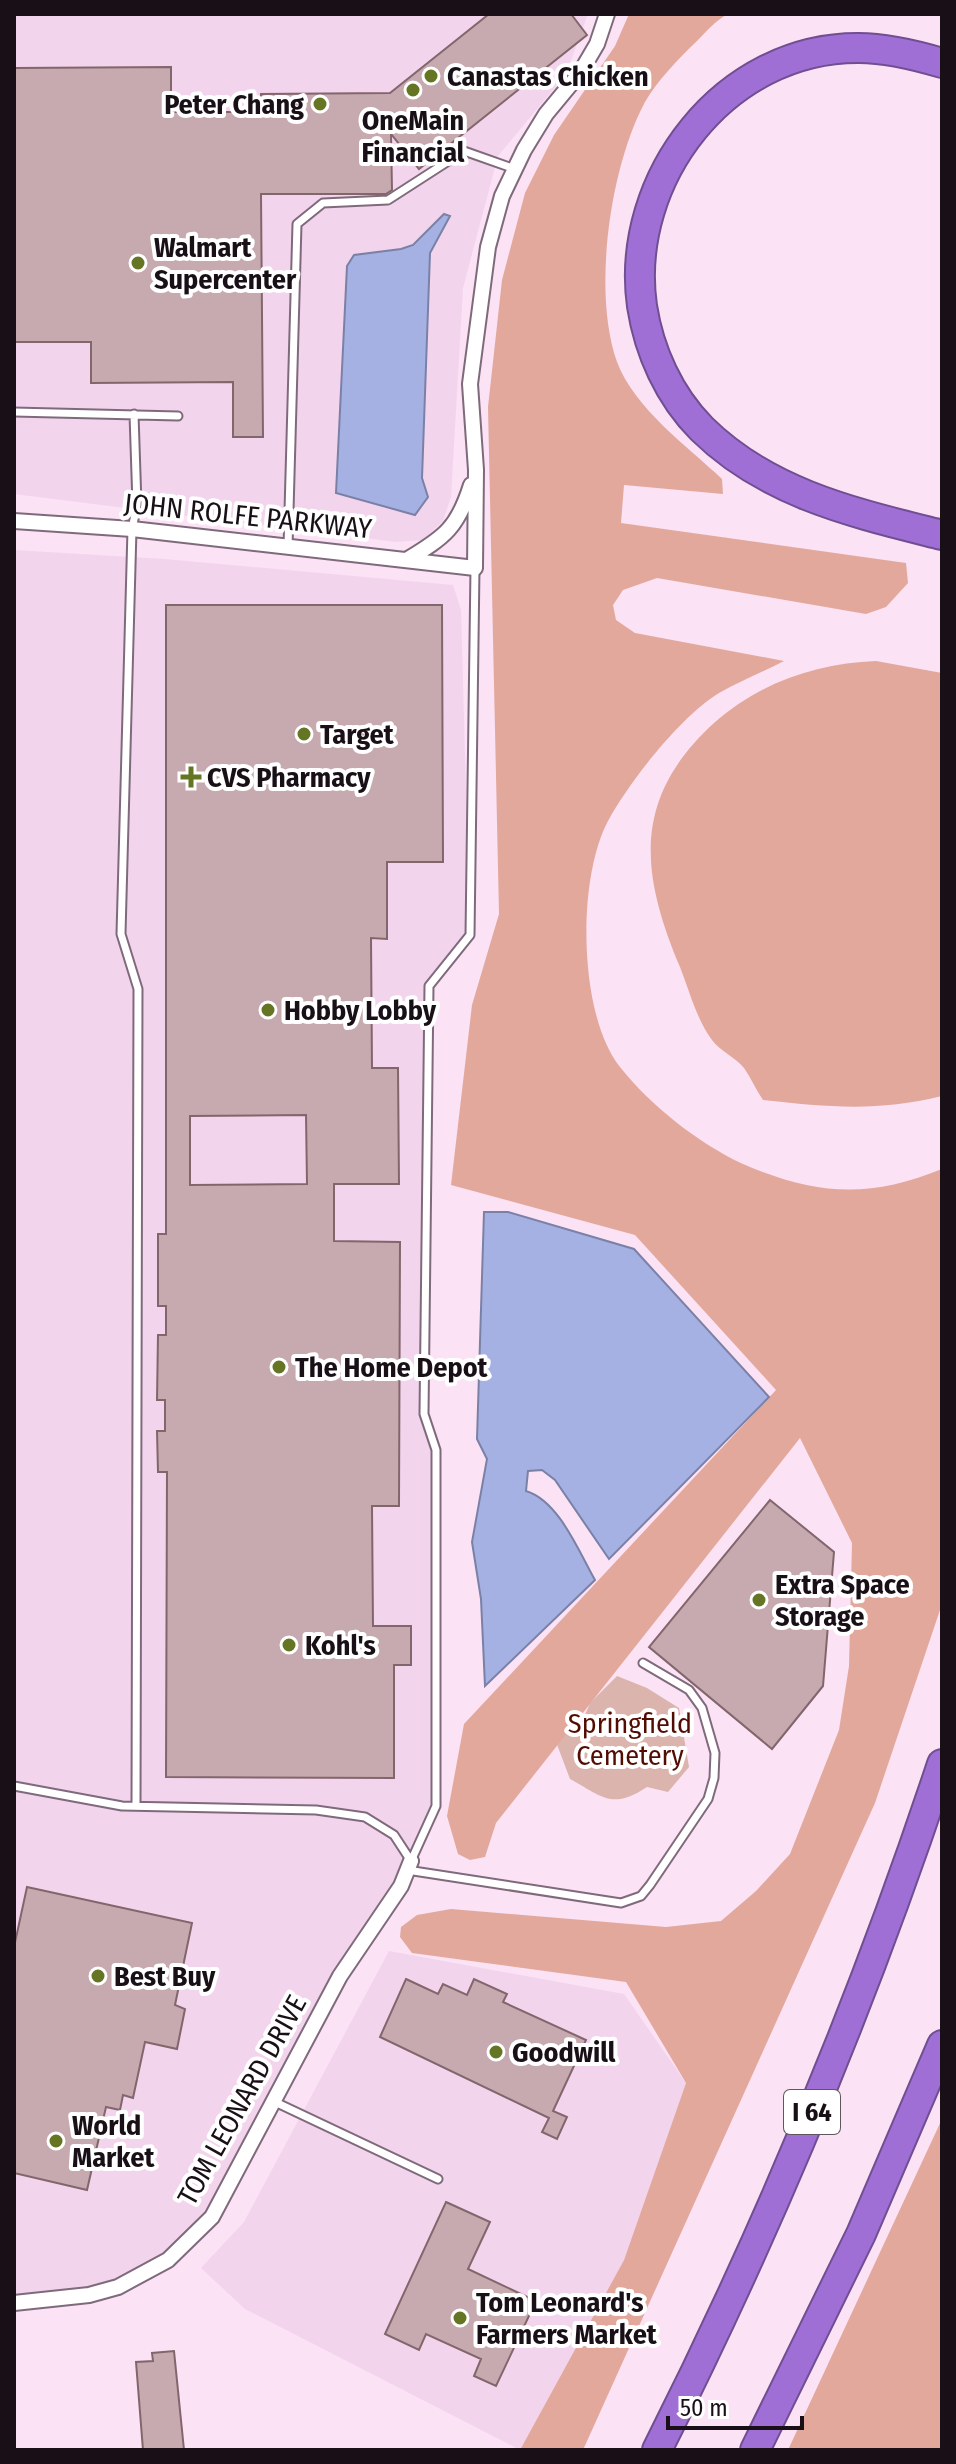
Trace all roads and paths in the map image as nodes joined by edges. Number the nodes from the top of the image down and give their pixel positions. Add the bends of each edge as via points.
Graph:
1 (607, 14) edge
2 (942, 63) edge
3 (515, 169) junction
4 (14, 412) edge
5 (134, 414) junction
6 (178, 416) dead end
7 (476, 470) junction
8 (14, 521) edge
9 (132, 529) junction
10 (942, 535) edge
11 (288, 547) junction
12 (408, 559) junction
13 (475, 568) junction
14 (643, 1663) dead end
15 (942, 1764) edge
16 (14, 1786) edge
17 (136, 1806) junction
18 (409, 1865) junction
19 (942, 2045) edge
20 (275, 2102) junction
21 (438, 2179) dead end
22 (14, 2303) edge
23 (657, 2450) edge
24 (755, 2450) edge

1 - 3 street via 585,63 546,114
2 - 10 highway via 857,48 794,60 745,83 695,125 665,166 639,255 639,287 663,375 701,427 759,473 803,495
3 - 7 street via 488,247 479,305 470,384
3 - 11 lane via 464,151 388,200 323,203 297,224
4 - 5 lane
5 - 6 lane
5 - 9 lane via 137,505
7 - 12 street via 461,515 448,533
7 - 13 street
8 - 9 street, JOHN ROLFE PARKWAY
9 - 11 street, JOHN ROLFE PARKWAY
9 - 17 lane via 121,934 138,989
11 - 12 street, JOHN ROLFE PARKWAY
12 - 13 street, JOHN ROLFE PARKWAY
13 - 18 lane via 470,935 429,986 424,1414 436,1450 436,1806
14 - 18 lane via 689,1690 702,1708 715,1753 708,1799 641,1896 621,1903
15 - 23 highway, I 64 via 849,2025 740,2276
16 - 17 lane
17 - 18 lane via 316,1810 365,1817 394,1835
18 - 20 street, TOM LEONARD DRIVE via 401,1886 340,1976
19 - 24 highway via 861,2234
20 - 21 lane
20 - 22 street, TOM LEONARD DRIVE via 220,2205 168,2260 101,2292

